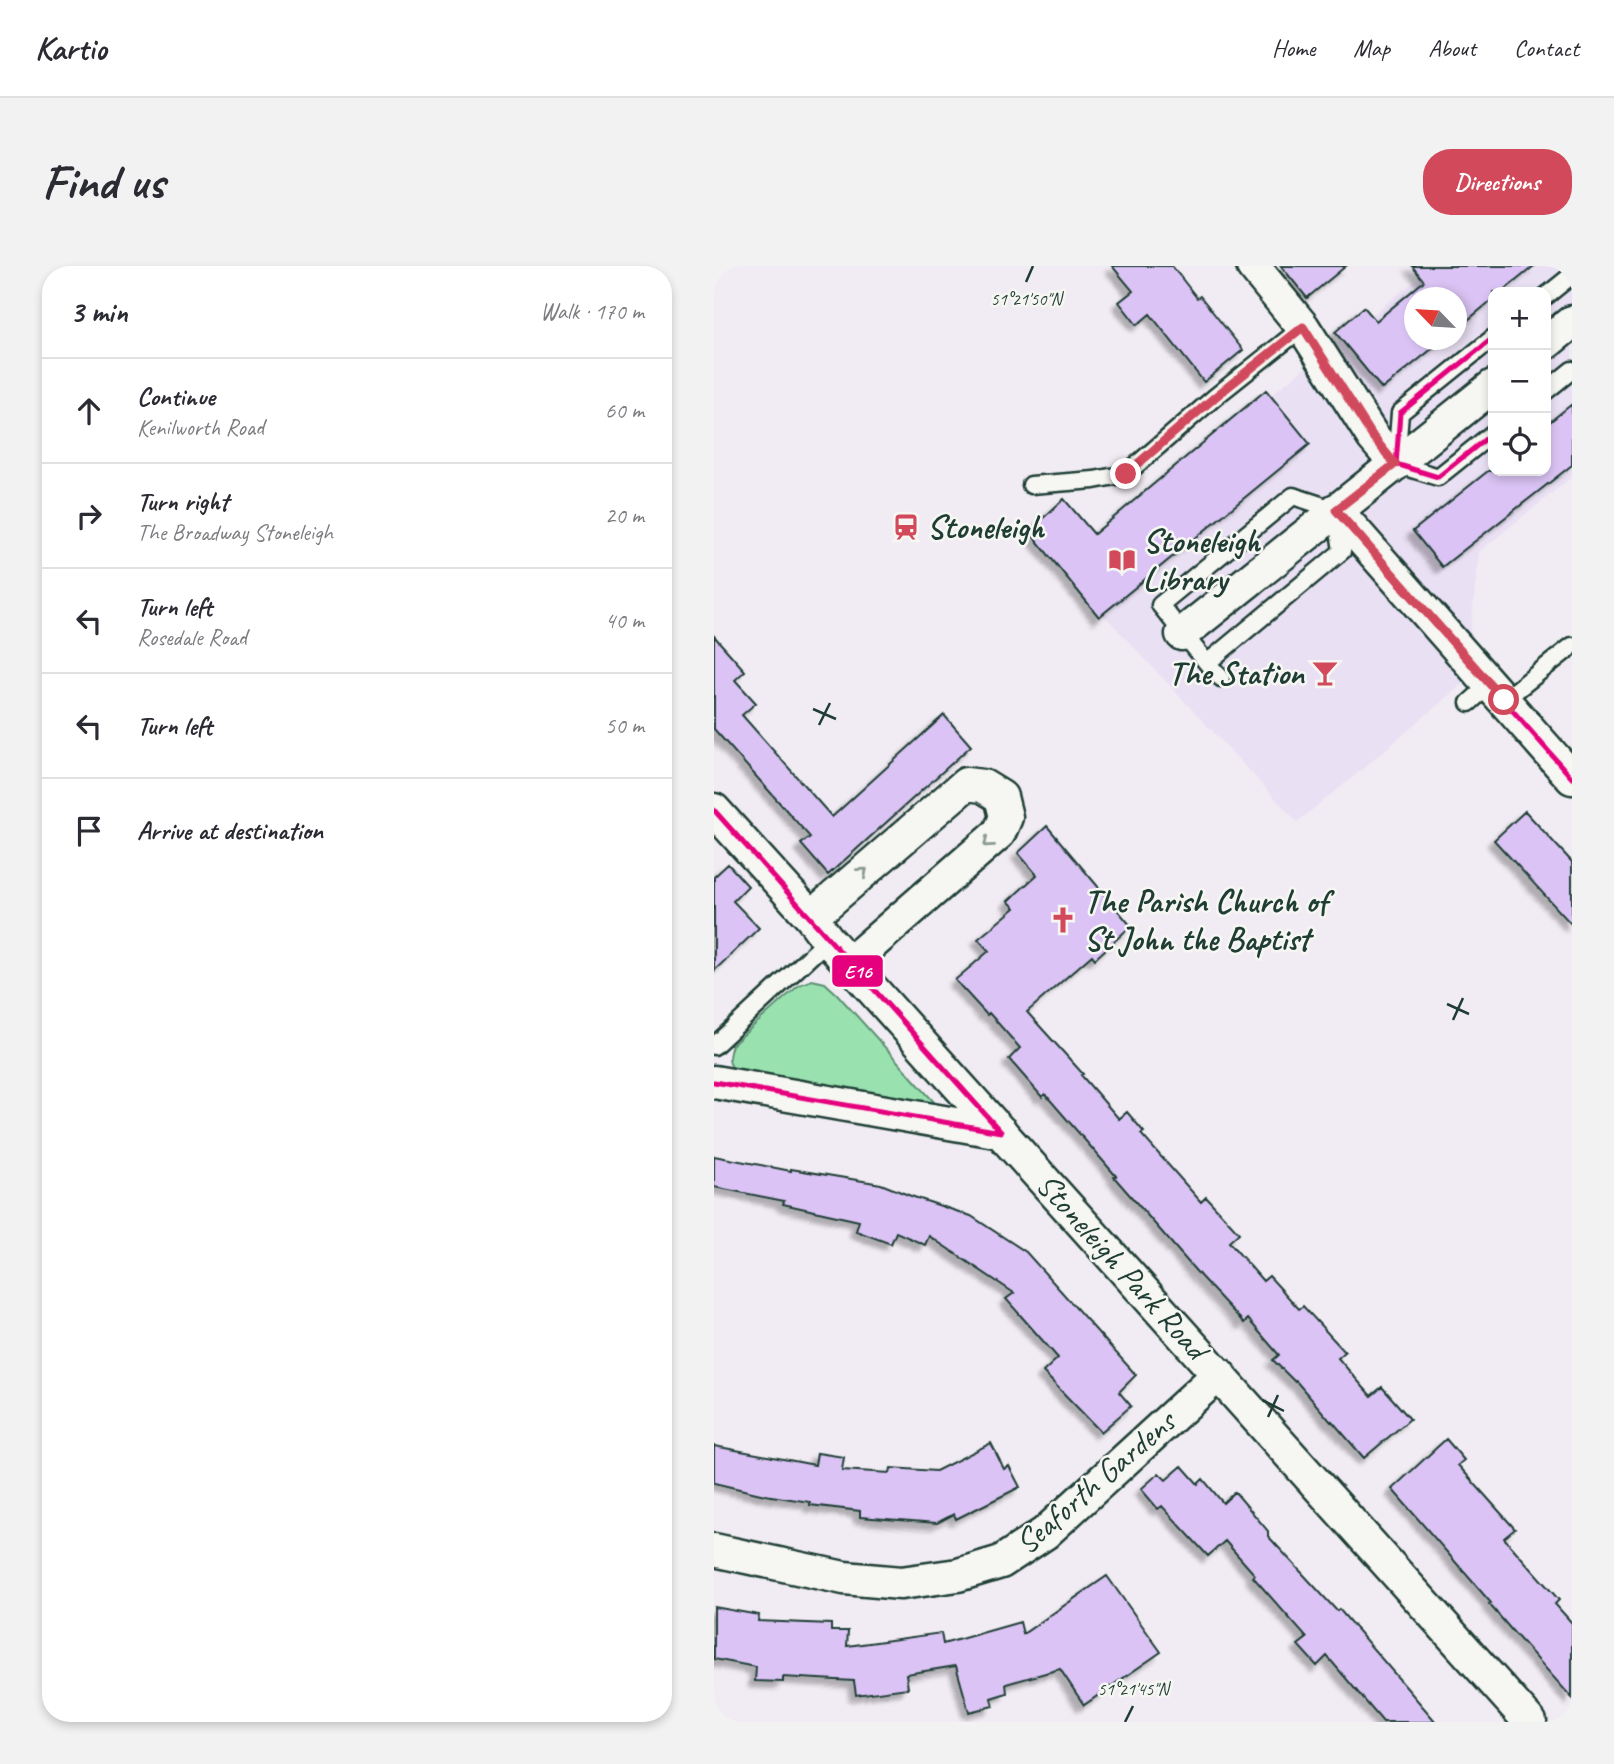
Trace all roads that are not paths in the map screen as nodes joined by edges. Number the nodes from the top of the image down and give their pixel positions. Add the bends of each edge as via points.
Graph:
1 (1253, 266) edge
2 (1572, 275) edge
3 (1551, 292) edge
4 (1572, 322) edge
5 (1303, 327) junction
6 (1551, 339) edge
7 (1488, 342) edge
8 (1572, 370) edge
9 (1551, 387) edge
10 (1488, 390) edge
11 (1488, 437) edge
12 (1395, 464) junction
13 (1031, 485) dead end
14 (1336, 510) junction
15 (1182, 634) joint
16 (1572, 646) edge
17 (1207, 663) junction
18 (1221, 678) dead end
19 (1488, 696) junction
20 (1572, 778) edge
21 (714, 810) edge
22 (820, 928) junction
23 (850, 963) junction
24 (714, 1046) edge
25 (714, 1082) edge
26 (1001, 1132) junction
27 (1219, 1374) junction
28 (714, 1550) edge
29 (1530, 1722) edge

1 - 5 street
2 - 3 lane
4 - 6 street
5 - 12 street
5 - 13 lane via 1126,474
7 - 12 lane via 1400,413
8 - 9 lane
10 - 12 street
11 - 12 lane via 1438,477
12 - 14 street
14 - 15 street
14 - 17 lane via 1342,551
14 - 19 street
15 - 17 lane
16 - 19 lane
17 - 18 lane
19 - 20 street
21 - 22 street, Stoneleigh Park Road
22 - 23 street, Stoneleigh Park Road
22 -> 23 street via 966,784 983,786 1001,797 1006,817 999,833
22 - 24 lane
23 - 26 street, Stoneleigh Park Road
25 - 26 street
26 - 27 street, Stoneleigh Park Road
27 - 28 street, Seaforth Gardens via 1045,1532 1001,1562 958,1575 901,1583 844,1578
27 - 29 street, Stoneleigh Park Road

